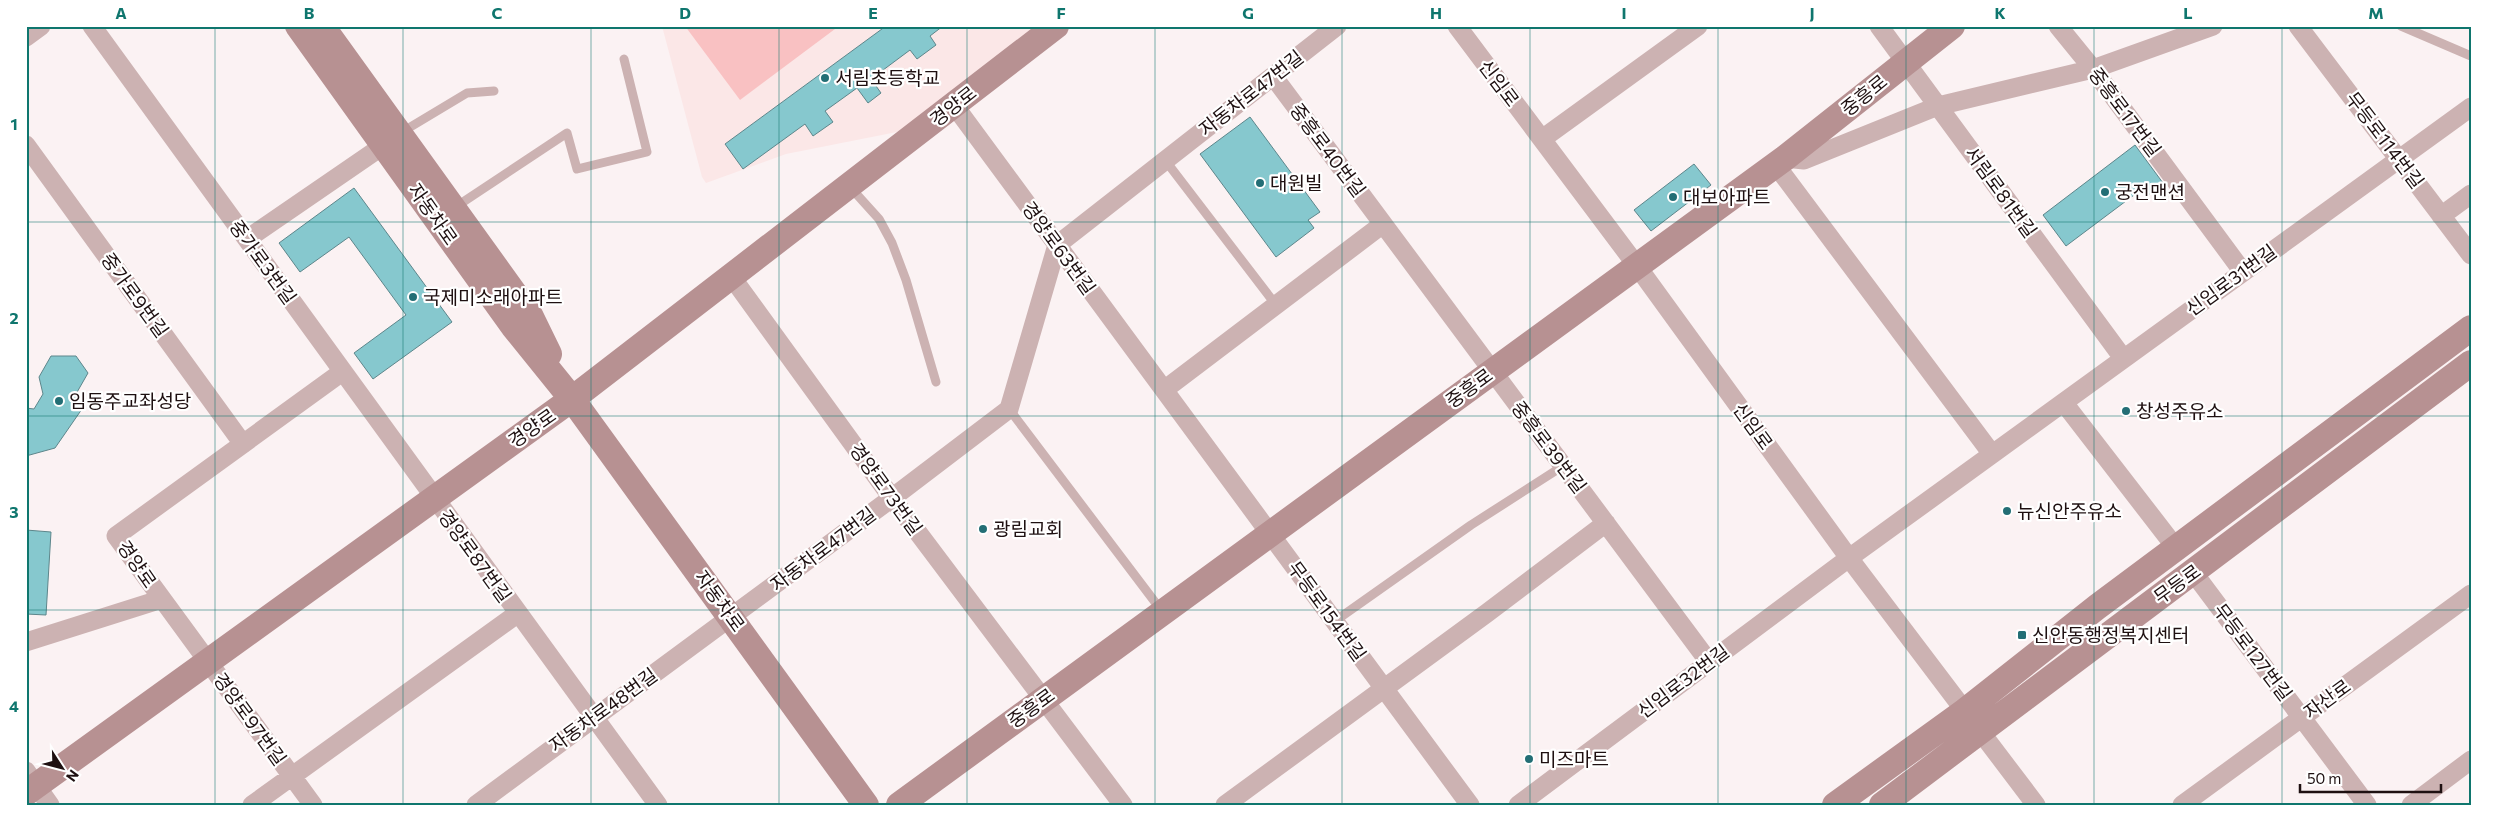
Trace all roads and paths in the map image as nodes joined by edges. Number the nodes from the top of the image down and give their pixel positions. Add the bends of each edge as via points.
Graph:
1 (41, 26) edge
2 (92, 26) edge
3 (298, 26) edge
4 (322, 26) edge
5 (1056, 26) edge
6 (1337, 26) edge
7 (1457, 26) edge
8 (1698, 26) edge
9 (1878, 26) edge
10 (1952, 26) edge
11 (2058, 26) edge
12 (2213, 26) edge
13 (2298, 26) edge
14 (2401, 26) edge
15 (26, 37) edge
16 (2471, 56) edge
17 (624, 59) dead end
18 (1905, 62) junction
19 (2094, 69) junction
20 (1273, 76) junction
21 (494, 91) dead end
22 (954, 105) junction
23 (1938, 106) junction
24 (2471, 107) edge
25 (1542, 139) junction
26 (392, 140) junction
27 (26, 145) edge
28 (2399, 159) junction
29 (1165, 160) junction
30 (1780, 161) junction
31 (850, 186) junction
32 (2471, 194) edge
33 (454, 208) junction
34 (2441, 216) junction
35 (1383, 224) junction
36 (247, 239) junction
37 (1056, 245) junction
38 (2471, 255) edge
39 (1637, 266) junction
40 (2243, 272) junction
41 (731, 276) junction
42 (1276, 305) junction
43 (2471, 328) edge
44 (2124, 358) junction
45 (2471, 363) edge
46 (1492, 371) junction
47 (342, 372) junction
48 (936, 382) dead end
49 (1164, 390) junction
50 (572, 399) junction
51 (2064, 402) junction
52 (1009, 409) junction
53 (243, 444) junction
54 (1992, 454) junction
55 (1563, 466) junction
56 (433, 498) junction
57 (892, 498) junction
58 (1606, 523) junction
59 (1270, 534) junction
60 (2176, 548) junction
61 (1849, 558) junction
62 (2193, 572) junction
63 (2471, 594) edge
64 (162, 599) junction
65 (1163, 612) junction
66 (517, 614) junction
67 (732, 617) junction
68 (1335, 621) junction
69 (26, 642) edge
70 (208, 662) junction
71 (1709, 662) junction
72 (1385, 688) junction
73 (402, 697) joint
74 (1044, 699) junction
75 (594, 717) junction
76 (2302, 717) junction
77 (1973, 721) junction
78 (2471, 760) edge
79 (292, 777) junction
80 (35, 788) edge
81 (252, 805) edge
82 (313, 805) edge
83 (476, 805) edge
84 (658, 805) edge
85 (866, 805) edge
86 (900, 805) edge
87 (1123, 805) edge
88 (1225, 805) edge
89 (1470, 805) edge
90 (1518, 805) edge
91 (1835, 805) edge
92 (1882, 805) edge
93 (2036, 805) edge
94 (2182, 805) edge
95 (2367, 805) edge
96 (2411, 805) edge

1 - 15 street
2 - 36 street, 중가로3번길
3 - 26 street, 자동차로
4 - 26 street, 자동차로
5 - 22 street, 경양로
6 - 20 street, 자동차로47번길
7 - 25 street, 신임로
8 - 25 street
9 - 18 street, 서림로81번길
10 - 18 street, 중흥로
11 - 19 street, 중흥로17번길
12 - 19 street
13 - 28 street, 무등로114번길
14 - 16 lane
17 - 33 lane, 자동차로 via 647,152 577,169 567,132
18 - 23 street, 서림로81번길
18 - 30 street, 중흥로
19 - 23 street
19 - 40 street, 중흥로17번길
20 - 29 street, 자동차로47번길
20 - 35 street, 중흥로40번길
21 - 26 lane via 466,93
22 - 31 street, 경양로
22 - 37 street, 경양로63번길
23 - 30 street via 1804,160
23 - 44 street, 서림로81번길
24 - 28 street, 신임로31번길
25 - 39 street, 신임로
26 - 33 street, 자동차로
26 - 36 street
26 - 50 street, 자동차로 via 513,326
27 - 53 street, 중가로9번길
28 - 34 street, 무등로114번길
28 - 40 street, 신임로31번길
29 - 37 street, 자동차로47번길
29 - 42 lane
30 - 39 street, 중흥로
30 - 54 street via 1879,303
31 - 41 street, 경양로
31 - 48 lane via 879,219 892,243
32 - 34 street
33 - 50 street, 자동차로 via 530,315
34 - 38 street, 무등로114번길
35 - 42 street
35 - 46 street, 중흥로40번길
36 - 47 street, 중가로3번길
37 - 49 street, 경양로63번길
37 - 52 street
39 - 46 street, 중흥로
39 - 61 street, 신임로
40 - 44 street, 신임로31번길
41 - 50 street, 경양로
41 - 57 street, 경양로73번길
42 - 49 street
43 - 60 street, 무등로
44 - 51 street, 신임로31번길
45 - 62 street, 무등로
46 - 55 street, 중흥로39번길
46 - 59 street, 중흥로
47 - 53 street, 경양로
47 - 56 street, 중가로3번길
49 - 59 street, 경양로63번길
50 - 56 street, 경양로
50 - 67 street, 자동차로
51 - 54 street, 신임로31번길
51 - 60 street, 무등로
52 - 57 street, 자동차로47번길
52 - 65 lane
53 - 64 street, 경양로 via 116,536
54 - 61 street, 신임로31번길
55 - 58 street, 중흥로39번길
55 - 68 lane via 1471,525
56 - 66 street, 경양로87번길
56 - 70 street, 경양로
57 - 67 street, 자동차로47번길
57 - 74 street, 경양로73번길
58 - 71 street, 중흥로39번길
58 - 72 street
59 - 65 street, 중흥로
59 - 68 street, 무등로154번길
60 - 77 street, 무등로
61 - 71 street, 신임로32번길
61 - 77 street, 신임로
62 - 76 street, 무등로127번길
62 - 77 street, 무등로
63 - 76 street, 자산로
64 - 69 street, 경양로
64 - 70 street, 경양로
65 - 74 street, 중흥로
66 - 73 street, 경양로87번길
66 - 75 street, 경양로87번길
67 - 75 street, 자동차로48번길
67 - 85 street, 자동차로
68 - 72 street, 무등로154번길
70 - 79 street, 경양로97번길
70 - 80 street, 경양로
71 - 90 street, 신임로32번길
72 - 88 street
72 - 89 street, 무등로154번길
73 - 79 street, 경양로97번길
74 - 86 street, 중흥로
74 - 87 street, 경양로73번길
75 - 83 street, 자동차로48번길
75 - 84 street, 경양로87번길
76 - 94 street, 자산로
76 - 95 street, 무등로127번길
77 - 91 street, 무등로
77 - 92 street, 무등로
77 - 93 street, 신임로
78 - 96 street
79 - 81 street, 경양로97번길
79 - 82 street, 경양로97번길

